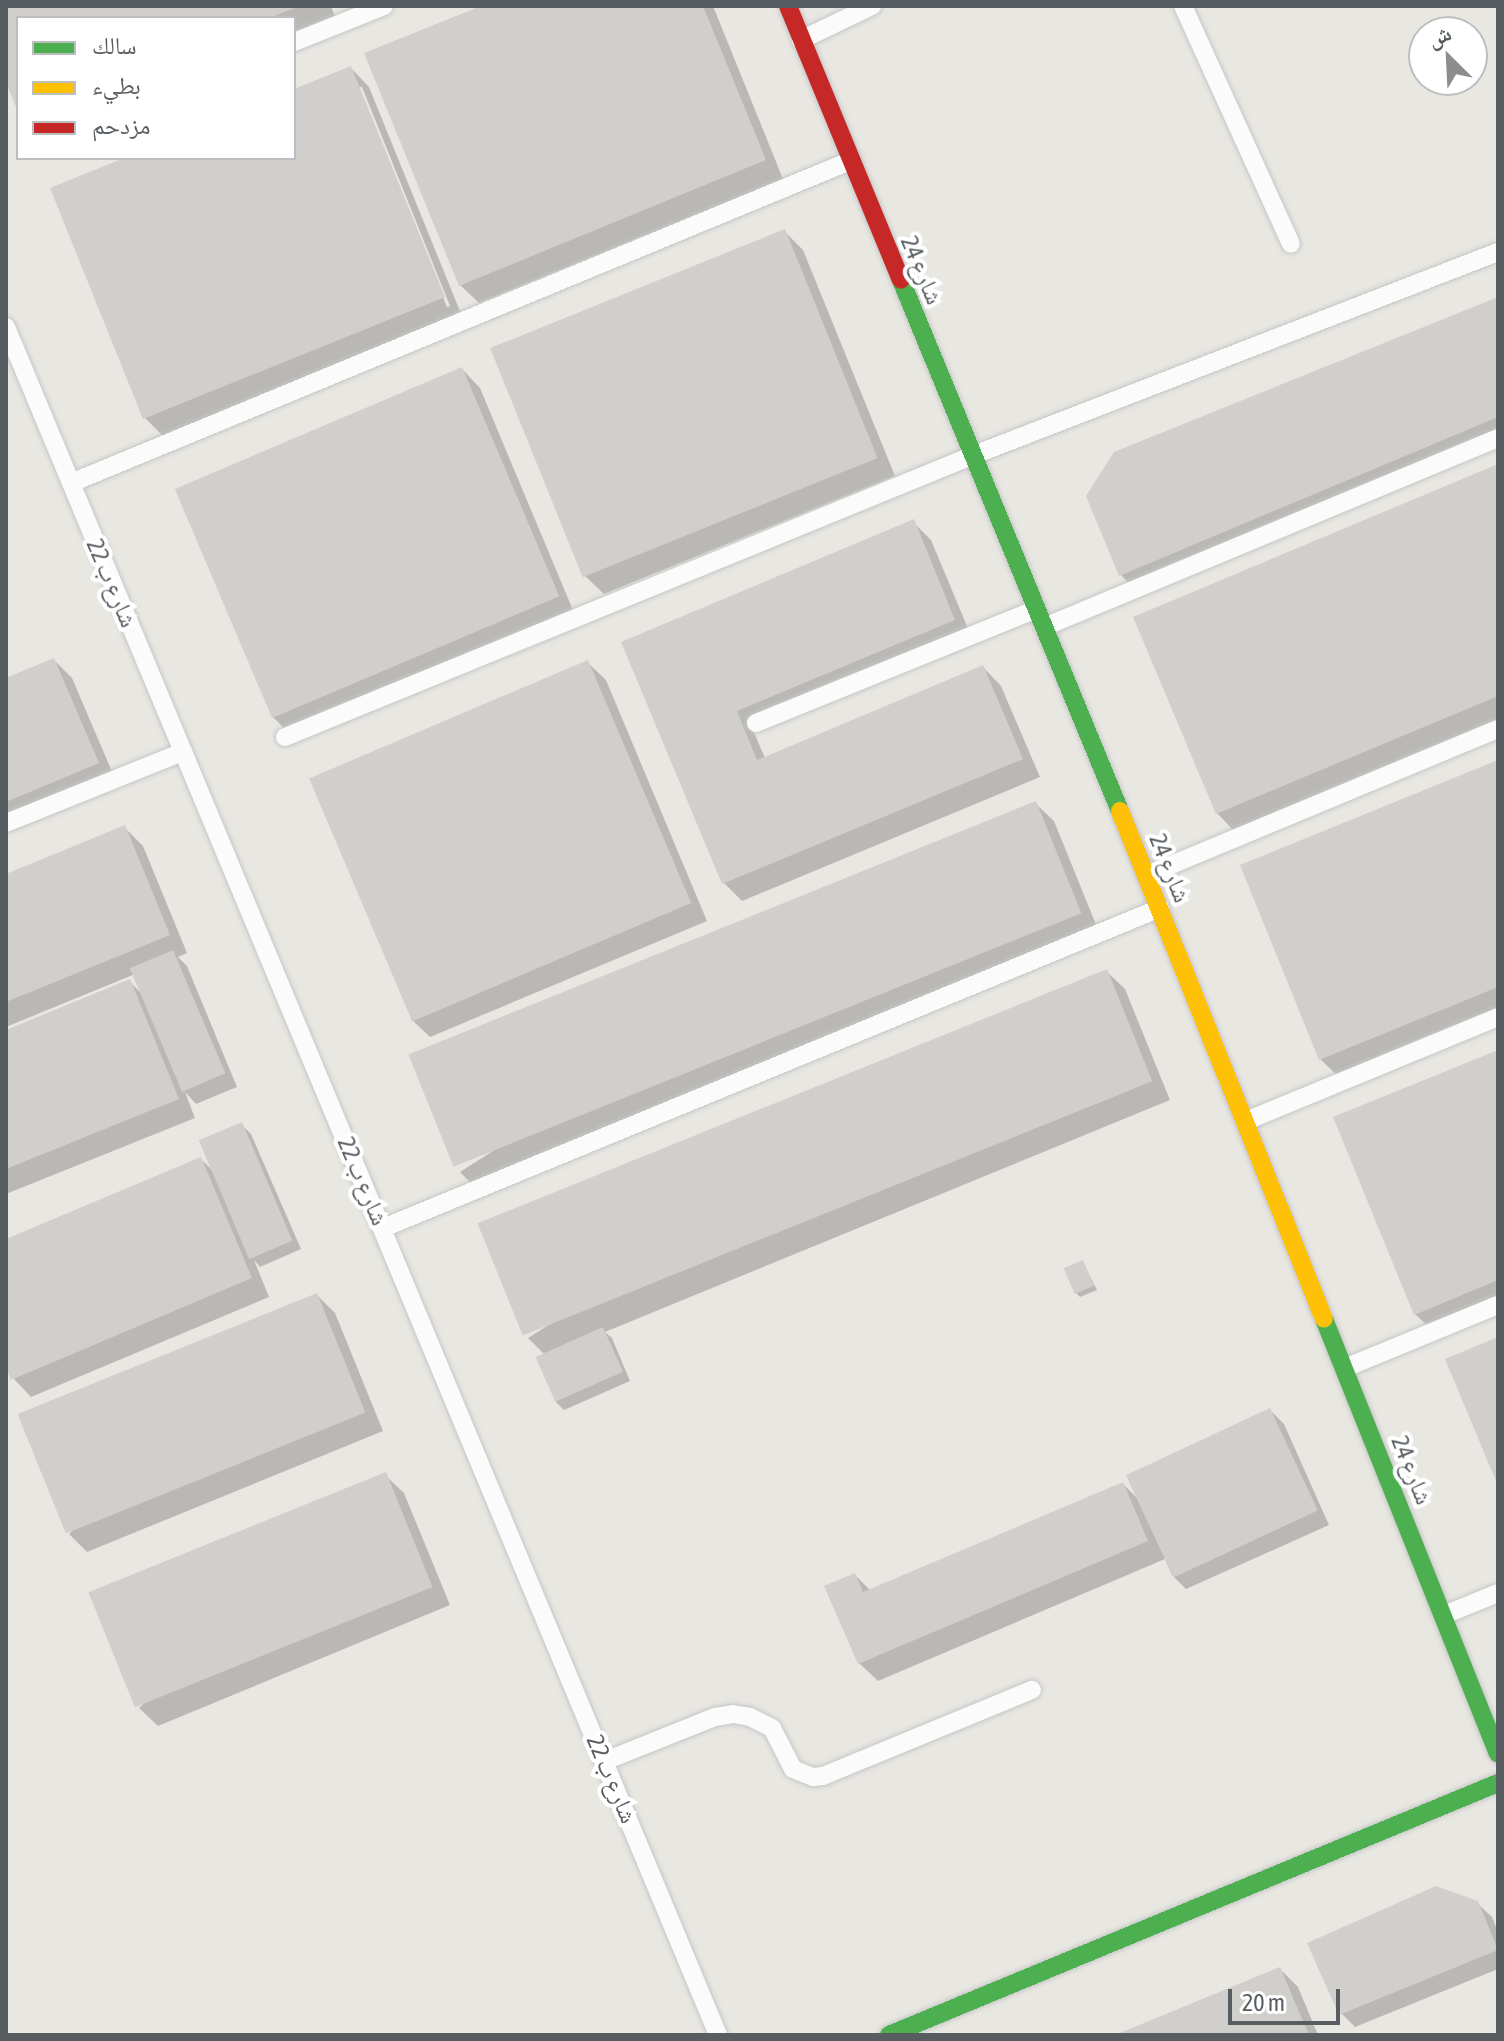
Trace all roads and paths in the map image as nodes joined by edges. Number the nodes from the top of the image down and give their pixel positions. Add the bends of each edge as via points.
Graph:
1 (384, 6) edge
2 (788, 6) edge
3 (872, 6) edge
4 (1183, 6) edge
5 (801, 40) junction
6 (296, 41) edge
7 (850, 161) junction
8 (1291, 244) dead end
9 (1498, 252) edge
10 (6, 327) edge
11 (1498, 438) edge
12 (974, 455) junction
13 (71, 483) junction
14 (1041, 618) junction
15 (756, 723) dead end
16 (1498, 729) edge
17 (285, 737) dead end
18 (183, 752) junction
19 (6, 823) edge
20 (1147, 875) junction
21 (1160, 908) junction
22 (1498, 1017) edge
23 (1246, 1121) junction
24 (383, 1228) junction
25 (1498, 1305) edge
26 (1345, 1368) junction
27 (1498, 1593) edge
28 (1444, 1615) junction
29 (1032, 1690) dead end
30 (1498, 1753) edge
31 (605, 1761) junction
32 (1498, 1783) edge
33 (718, 2035) edge
34 (889, 2035) edge

1 - 6 lane
2 - 5 street, شارع 24
3 - 5 lane
4 - 8 lane
5 - 7 street, شارع 24
7 - 12 street, شارع 24
7 - 13 lane
9 - 12 lane
10 - 13 lane, شارع ب 22
11 - 14 lane
12 - 14 street, شارع 24
12 - 17 lane
13 - 18 lane, شارع ب 22
14 - 15 lane
14 - 20 street, شارع 24
16 - 20 lane
18 - 19 lane
18 - 24 lane, شارع ب 22
20 - 21 street, شارع 24
21 - 23 street, شارع 24
21 - 24 lane
22 - 23 lane
23 - 26 street, شارع 24
24 - 31 lane, شارع ب 22
25 - 26 lane
26 - 28 street, شارع 24
27 - 28 lane
28 - 30 street, شارع 24
29 - 31 lane via 823,1776 793,1769 772,1728 733,1714
31 - 33 lane, شارع ب 22
32 - 34 street

